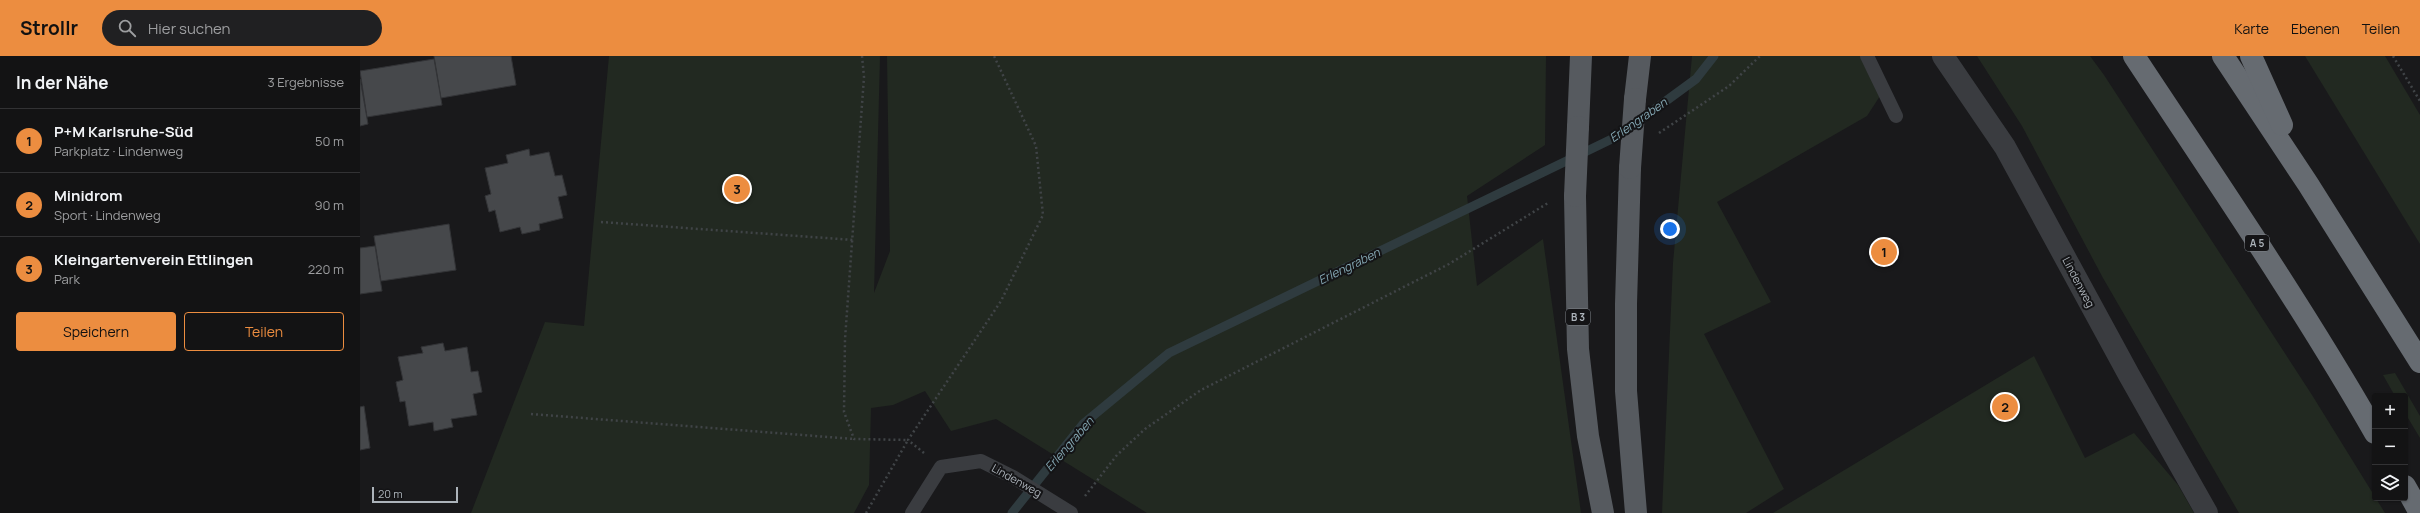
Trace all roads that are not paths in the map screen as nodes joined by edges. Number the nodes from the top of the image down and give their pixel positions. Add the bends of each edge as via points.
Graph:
1 (1582, 56) edge
2 (1640, 56) edge
3 (1867, 56) edge
4 (1943, 56) edge
5 (2134, 56) edge
6 (2223, 56) edge
7 (2251, 56) edge
8 (1896, 116) dead end
9 (2308, 184) junction
10 (2420, 362) edge
11 (2372, 429) edge
12 (2408, 491) edge
13 (912, 513) edge
14 (1071, 513) edge
15 (1603, 513) edge
16 (1636, 513) edge
17 (2207, 513) edge
18 (2420, 513) edge

1 - 15 main road, B 3, bridge via 1575,196 1578,349 1588,436
2 - 16 main road, bridge via 1630,168 1626,297 1626,391
3 - 8 lane
4 - 17 street, Lindenweg via 2005,146
5 - 11 highway, A 5 via 2231,202
6 - 9 highway
7 - 9 highway
9 - 10 highway
12 - 18 highway
13 - 14 lane, Lindenweg via 941,467 982,461 1014,477

